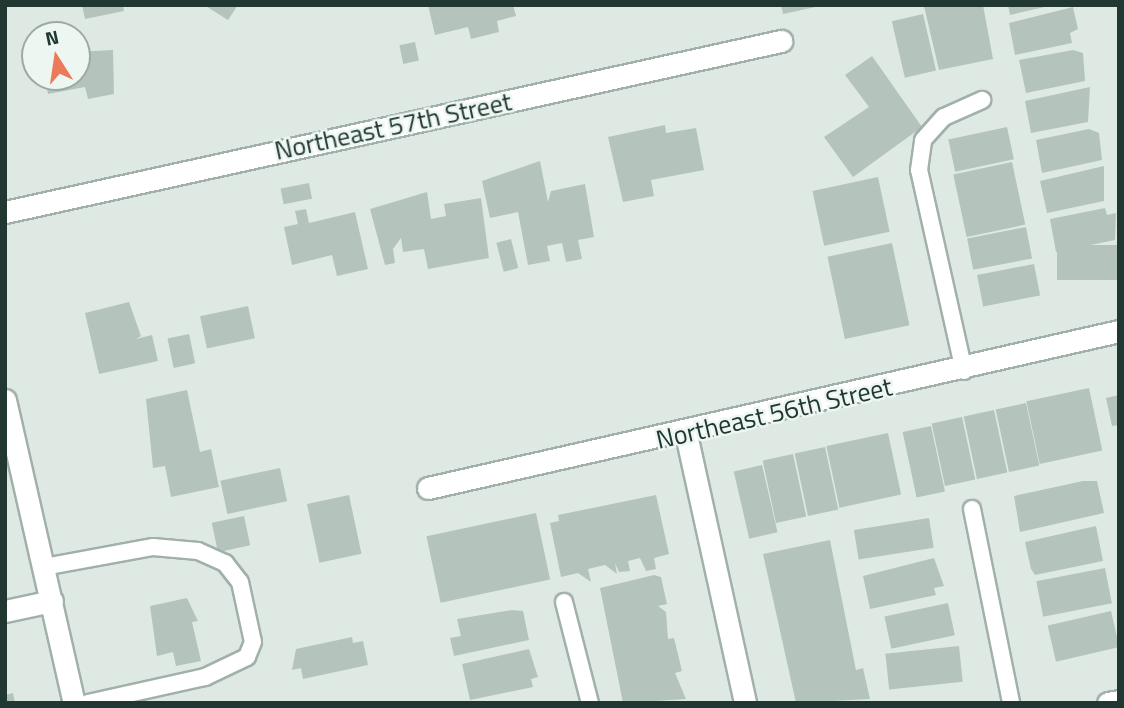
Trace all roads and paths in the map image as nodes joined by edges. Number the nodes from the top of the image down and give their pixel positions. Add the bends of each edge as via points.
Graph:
1 (782, 41) dead end
2 (982, 100) dead end
3 (5, 212) edge
4 (1119, 331) edge
5 (964, 370) junction
6 (5, 400) edge
7 (686, 434) junction
8 (428, 488) dead end
9 (972, 509) dead end
10 (44, 567) junction
11 (52, 601) junction
12 (564, 602) dead end
13 (5, 611) edge
14 (1119, 701) edge
15 (74, 703) edge
16 (88, 703) edge
17 (590, 703) edge
18 (746, 703) edge
19 (1011, 703) edge
20 (1108, 703) edge

1 - 3 street, Northeast 57th Street
2 - 5 lane via 944,117 923,140 919,170
4 - 5 street, Northeast 56th Street
5 - 7 street, Northeast 56th Street
6 - 10 street
7 - 8 street, Northeast 56th Street
7 - 18 street
9 - 19 lane
10 - 11 street
10 - 16 lane via 153,547 198,551 225,563 240,582 253,642 247,657 205,677
11 - 13 street
11 - 15 street
12 - 17 lane
14 - 20 street

